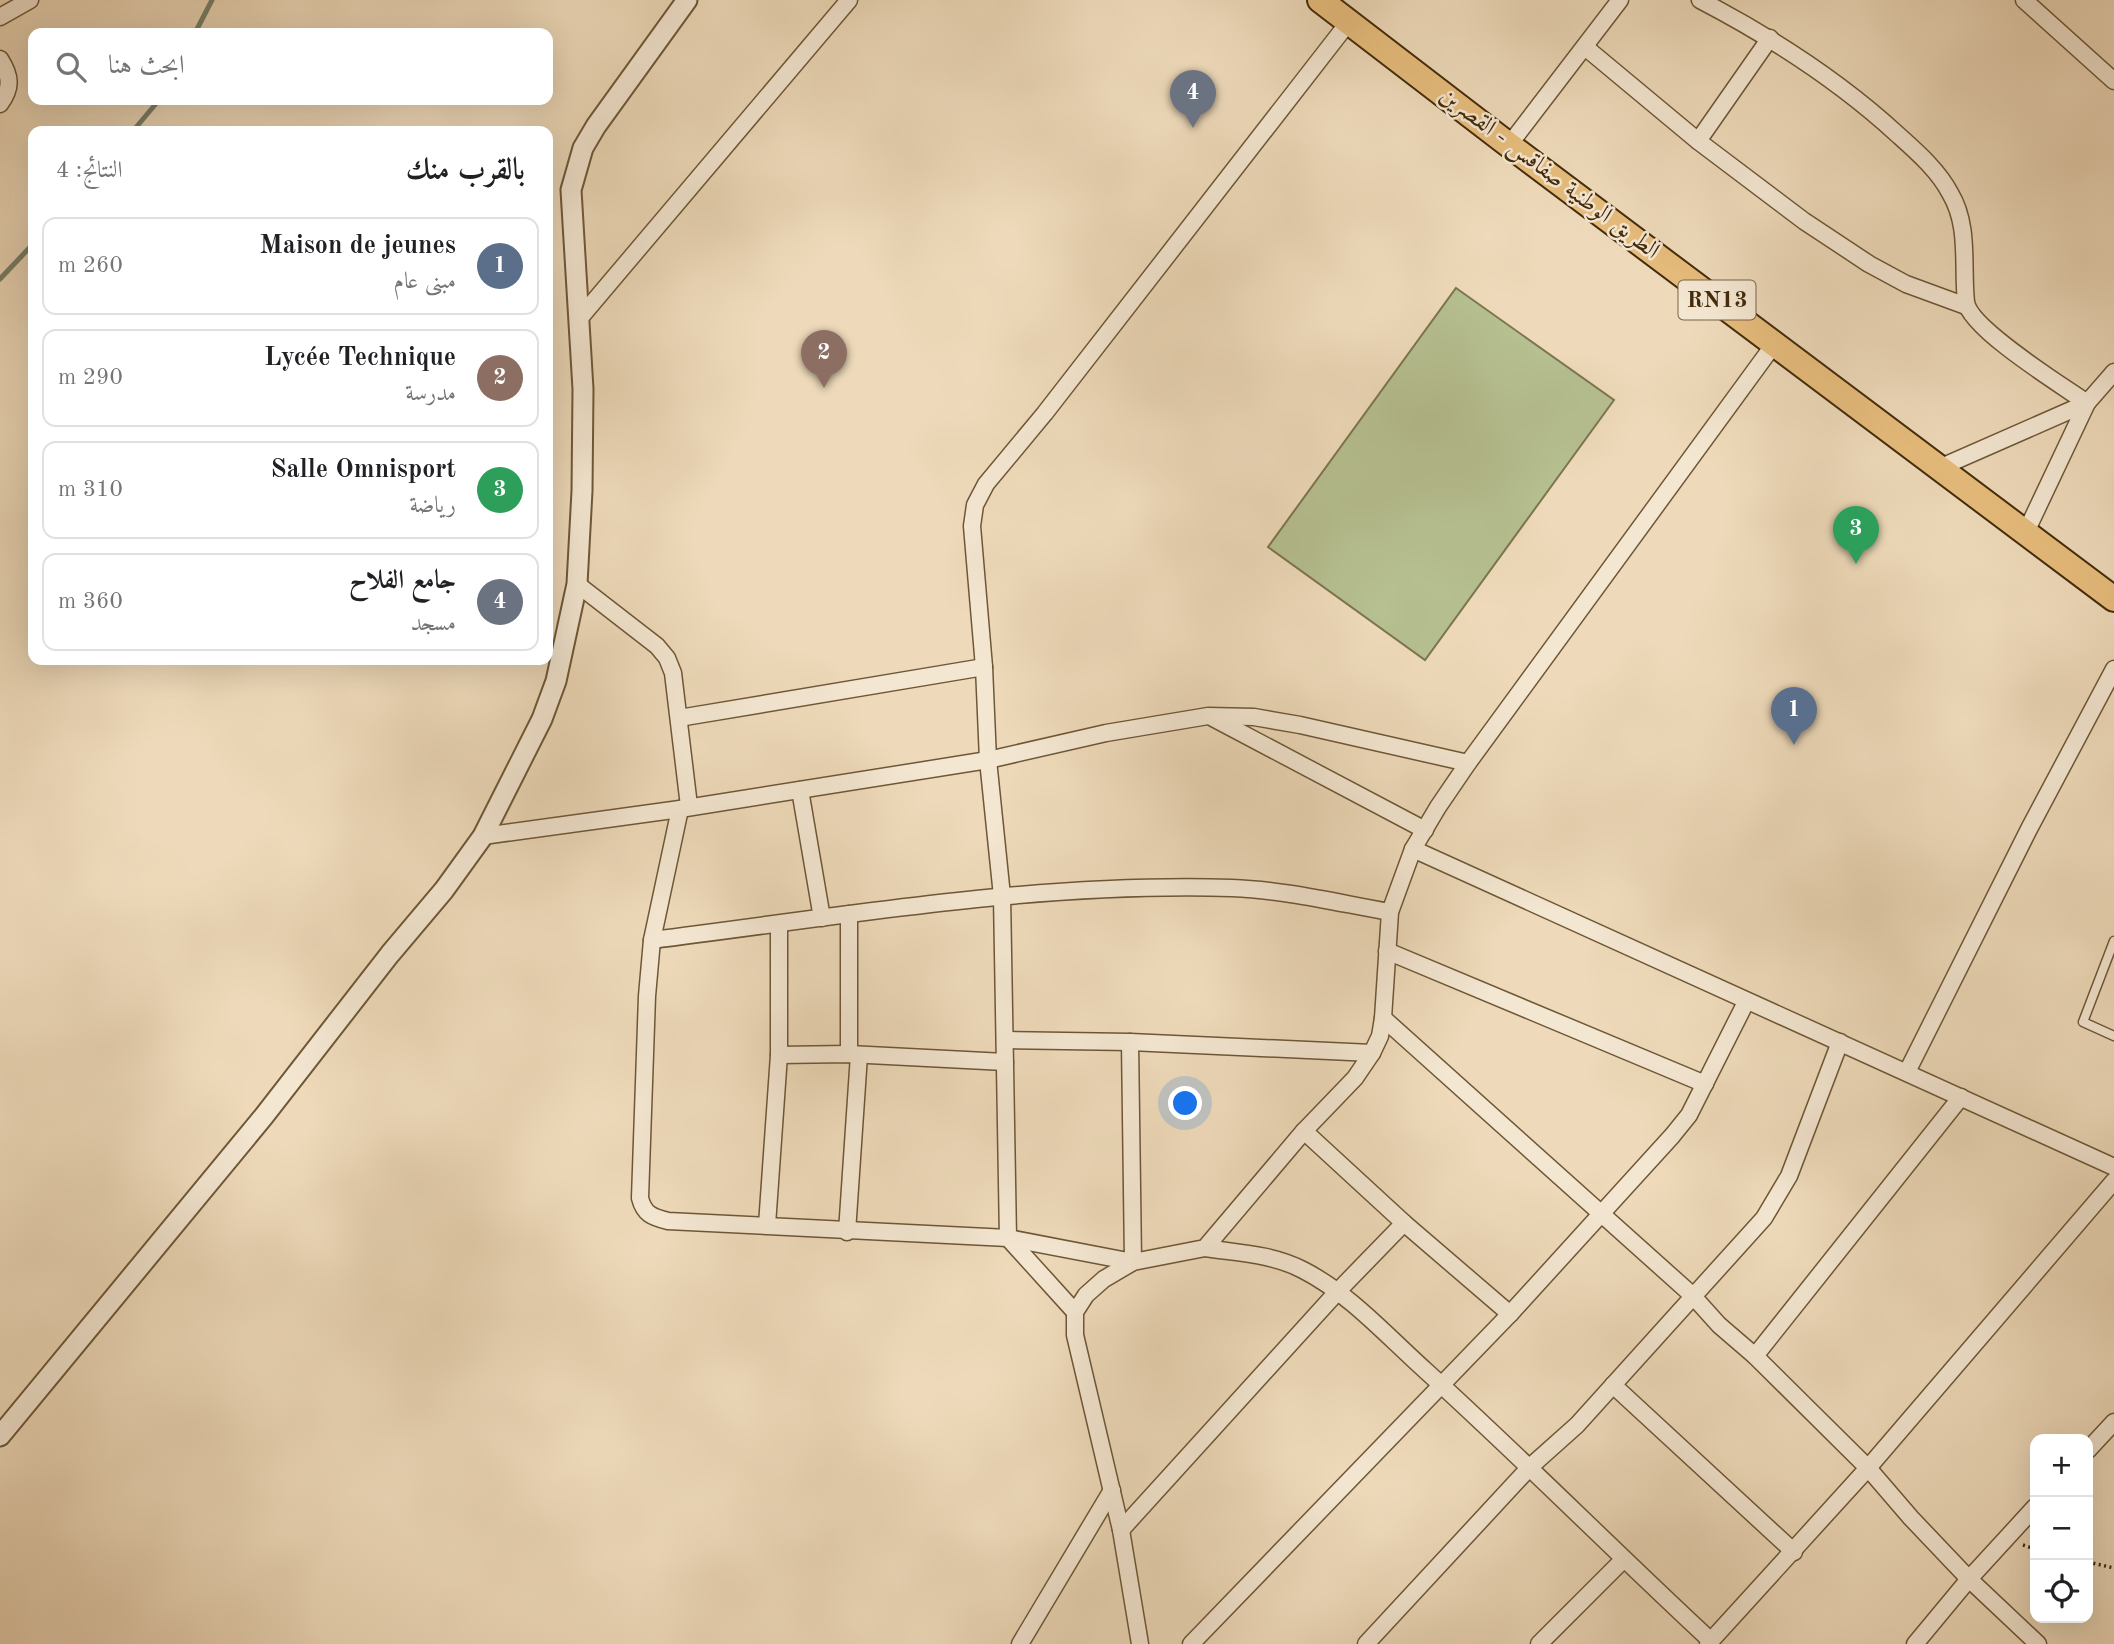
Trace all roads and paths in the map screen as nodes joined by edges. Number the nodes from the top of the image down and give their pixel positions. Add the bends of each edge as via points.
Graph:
1 (30, 0) edge
2 (687, 0) edge
3 (849, 0) edge
4 (1320, 0) edge
5 (1620, 0) edge
6 (1700, 0) edge
7 (2024, 0) edge
8 (0, 17) edge
9 (1348, 23) junction
10 (1770, 38) junction
11 (1586, 47) junction
12 (0, 59) edge
13 (2114, 81) edge
14 (0, 104) edge
15 (1698, 141) junction
16 (1508, 145) junction
17 (1966, 306) junction
18 (579, 319) junction
19 (1775, 344) junction
20 (2114, 372) edge
21 (2087, 403) junction
22 (1939, 468) junction
23 (2025, 534) junction
24 (577, 584) junction
25 (2114, 600) edge
26 (984, 667) junction
27 (2114, 669) edge
28 (1208, 716) junction
29 (679, 718) junction
30 (988, 760) junction
31 (1468, 763) junction
32 (800, 790) junction
33 (685, 807) junction
34 (1424, 830) junction
35 (483, 836) junction
36 (1413, 849) junction
37 (1002, 896) junction
38 (1390, 912) junction
39 (849, 914) junction
40 (822, 918) junction
41 (779, 924) junction
42 (652, 940) junction
43 (2114, 941) edge
44 (1387, 951) junction
45 (1746, 1002) junction
46 (1384, 1018) junction
47 (2114, 1036) edge
48 (1006, 1040) junction
49 (1130, 1042) junction
50 (1840, 1042) junction
51 (1372, 1053) junction
52 (854, 1054) junction
53 (779, 1055) junction
54 (1005, 1062) junction
55 (1907, 1072) junction
56 (1705, 1084) junction
57 (1961, 1097) junction
58 (1304, 1131) junction
59 (2114, 1167) edge
60 (2114, 1181) edge
61 (1602, 1214) junction
62 (1404, 1223) junction
63 (767, 1226) junction
64 (847, 1232) junction
65 (1009, 1238) junction
66 (1205, 1248) junction
67 (1133, 1262) junction
68 (1338, 1291) junction
69 (1692, 1295) junction
70 (1075, 1312) junction
71 (1510, 1314) junction
72 (1755, 1356) junction
73 (1441, 1385) junction
74 (1613, 1385) junction
75 (2113, 1423) edge
76 (0, 1436) edge
77 (2093, 1445) edge
78 (1531, 1467) junction
79 (1868, 1468) junction
80 (1112, 1490) junction
81 (2030, 1512) edge
82 (1121, 1530) junction
83 (1794, 1552) junction
84 (1623, 1560) junction
85 (2093, 1563) edge
86 (2114, 1569) edge
87 (1969, 1579) junction
88 (1710, 1642) edge
89 (1020, 1644) edge
90 (1140, 1644) edge
91 (1191, 1644) edge
92 (1366, 1644) edge
93 (1539, 1644) edge
94 (1915, 1644) edge
95 (2038, 1644) edge

1 - 8 street
2 - 18 street via 596,126 576,167 571,190
3 - 18 street
4 - 9 main road, الطريق الوطنية صفاقس - القصرين / RN13
5 - 11 street
6 - 10 street
7 - 13 street
9 - 16 main road, الطريق الوطنية صفاقس - القصرين / RN13
9 - 26 street via 986,484 975,505 972,526
10 - 15 street
10 - 17 street via 1819,69 1883,121 1923,157 1951,193 1962,225
11 - 15 street
11 - 16 street
12 - 14 street via 10,84
15 - 17 street via 1869,264 1906,284
16 - 19 main road, الطريق الوطنية صفاقس - القصرين / RN13
17 - 21 street via 1997,339
18 - 24 street via 583,389
19 - 22 main road, الطريق الوطنية صفاقس - القصرين / RN13
19 - 31 street
20 - 21 street
21 - 22 street
21 - 23 street
22 - 23 main road, الطريق الوطنية صفاقس - القصرين / RN13
23 - 25 main road, الطريق الوطنية صفاقس - القصرين / RN13
24 - 29 street via 657,646 667,659
24 - 35 street via 556,681 542,719
26 - 29 street
26 - 30 street
27 - 55 street
28 - 30 street
28 - 31 street via 1300,725
28 - 34 street
29 - 33 street
30 - 32 street
30 - 37 street
31 - 34 street
32 - 33 street
32 - 40 street
33 - 35 street
33 - 42 street
34 - 36 street
35 - 76 street via 264,1116
36 - 38 street
36 - 45 street
37 - 38 street via 1235,888
37 - 39 street
37 - 48 street
38 - 44 street
39 - 40 street
39 - 52 street
40 - 41 street
41 - 42 street
41 - 53 street
42 - 63 street via 643,1210 668,1221
43 - 47 lane via 2083,1022
44 - 46 street
44 - 56 street
45 - 50 street
45 - 56 street
46 - 51 street
46 - 61 street
48 - 49 street
48 - 54 street
49 - 51 street
49 - 67 street
50 - 55 street
50 - 69 street via 1779,1196
51 - 58 street via 1355,1078
52 - 53 street
52 - 54 street
52 - 64 street
53 - 63 street
54 - 65 street
55 - 57 street
56 - 61 street via 1689,1115
57 - 59 street
57 - 72 street
58 - 62 street
58 - 66 street
60 - 79 street
61 - 69 street
61 - 71 street
62 - 68 street
62 - 71 street
63 - 64 street
64 - 65 street
65 - 67 street
65 - 70 street
66 - 67 street
66 - 68 street via 1271,1257
67 - 70 street via 1104,1279
68 - 73 street
68 - 82 street
69 - 72 street
69 - 74 street
70 - 80 street via 1074,1335
71 - 73 street
72 - 79 street
73 - 78 street
73 - 91 street
74 - 78 street
74 - 83 street
75 - 77 street
78 - 84 street
78 - 92 street
79 - 83 street
79 - 87 street
80 - 82 street
80 - 89 street
81 - 87 street
82 - 90 street
83 - 88 street
84 - 88 street
84 - 93 street
85 - 86 path
87 - 94 street
87 - 95 street

